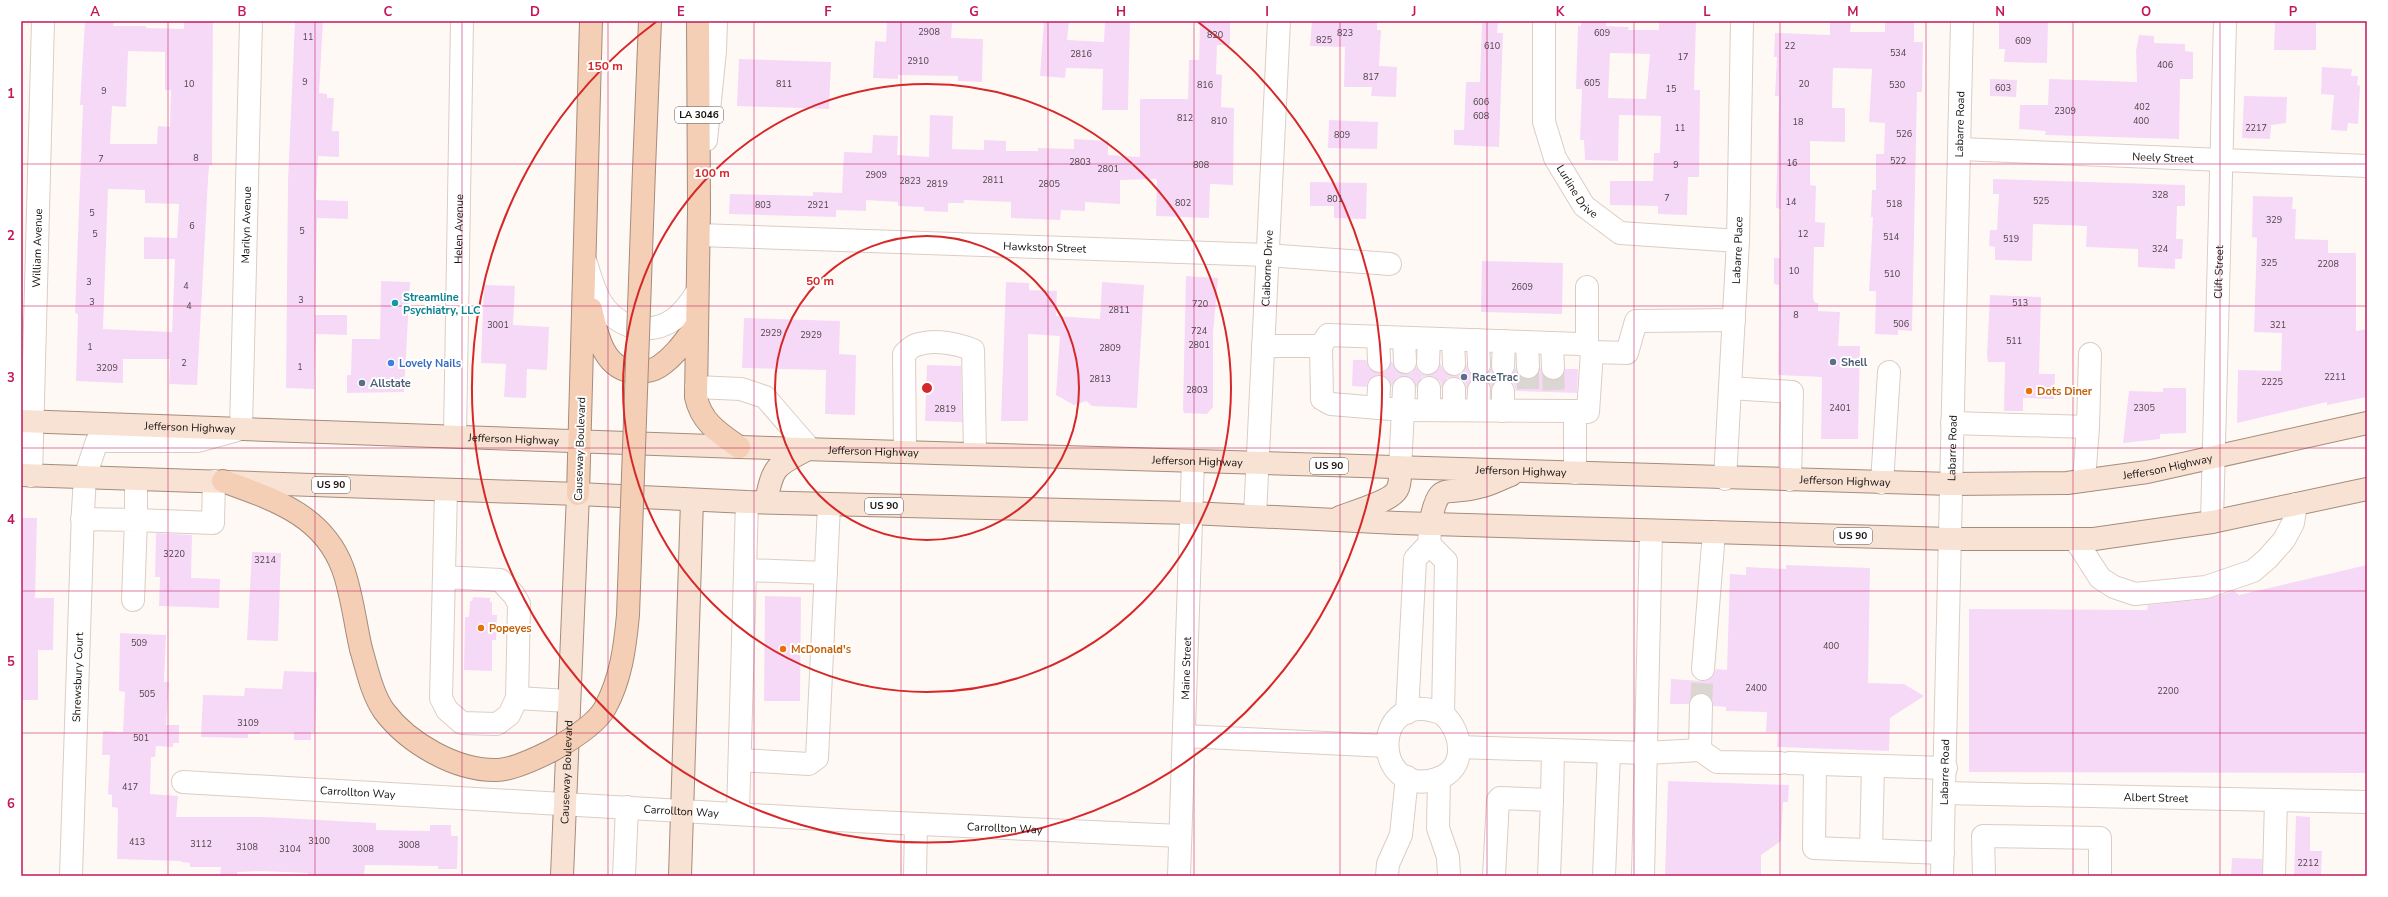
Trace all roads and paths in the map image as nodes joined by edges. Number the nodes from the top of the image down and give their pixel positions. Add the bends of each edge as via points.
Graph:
1 (43, 21) edge
2 (252, 21) edge
3 (462, 21) edge
4 (591, 21) edge
5 (650, 21) edge
6 (698, 21) edge
7 (716, 21) edge
8 (1278, 21) edge
9 (1544, 21) edge
10 (1742, 21) edge
11 (1962, 21) edge
12 (2225, 21) edge
13 (1960, 149) junction
14 (2221, 161) junction
15 (2367, 166) edge
16 (699, 209) junction
17 (699, 235) junction
18 (1738, 241) junction
19 (1267, 254) junction
20 (585, 260) junction
21 (1390, 264) dead end
22 (584, 285) junction
23 (1588, 287) dead end
24 (697, 292) junction
25 (1734, 320) junction
26 (697, 324) junction
27 (1378, 337) junction
28 (1404, 338) junction
29 (1429, 339) junction
30 (1453, 340) junction
31 (1478, 340) junction
32 (1504, 341) junction
33 (1527, 342) junction
34 (1552, 343) junction
35 (1263, 346) junction
36 (1321, 346) junction
37 (1590, 349) junction
38 (2090, 354) dead end
39 (1379, 360) dead end
40 (1405, 362) dead end
41 (1428, 363) dead end
42 (1454, 364) dead end
43 (1479, 365) dead end
44 (1503, 366) dead end
45 (1528, 367) tunnel mouth
46 (1553, 368) tunnel mouth
47 (28, 369) edge
48 (1889, 372) dead end
49 (696, 387) junction
50 (1404, 388) dead end
51 (1429, 388) dead end
52 (1730, 388) junction
53 (1403, 410) junction
54 (1429, 410) junction
55 (1575, 411) junction
56 (27, 421) edge
57 (1952, 423) junction
58 (2367, 423) edge
59 (2088, 427) junction
60 (241, 429) junction
61 (455, 436) junction
62 (580, 440) junction
63 (739, 447) junction
64 (809, 448) junction
65 (905, 451) junction
66 (975, 453) junction
67 (2212, 457) junction
68 (1193, 461) junction
69 (1258, 463) junction
70 (1400, 468) junction
71 (1522, 471) junction
72 (1576, 473) junction
73 (26, 475) edge
74 (85, 477) junction
75 (136, 479) junction
76 (1725, 479) junction
77 (1790, 480) junction
78 (2084, 480) junction
79 (218, 481) junction
80 (1882, 483) junction
81 (1950, 484) junction
82 (2367, 489) edge
83 (446, 490) junction
84 (578, 494) junction
85 (692, 500) junction
86 (756, 502) junction
87 (2296, 504) junction
88 (829, 505) junction
89 (1191, 513) junction
90 (1255, 516) junction
91 (82, 519) junction
92 (136, 520) junction
93 (1334, 520) junction
94 (2212, 522) junction
95 (1651, 531) junction
96 (1714, 532) junction
97 (1430, 534) junction
98 (1950, 539) junction
99 (2075, 539) junction
100 (746, 570) junction
101 (826, 573) junction
102 (445, 577) junction
103 (133, 600) dead end
104 (1703, 669) tunnel mouth
105 (517, 698) junction
106 (568, 701) junction
107 (1702, 705) tunnel mouth
108 (1407, 712) junction
109 (1443, 714) junction
110 (1184, 736) junction
111 (1386, 746) junction
112 (1459, 747) junction
113 (1554, 750) junction
114 (1700, 750) junction
115 (1609, 752) junction
116 (1646, 753) junction
117 (740, 760) junction
118 (1815, 764) junction
119 (1873, 766) junction
120 (1946, 768) junction
121 (1407, 778) junction
122 (1439, 778) junction
123 (183, 782) dead end
124 (1945, 793) junction
125 (1552, 800) junction
126 (2276, 800) junction
127 (2367, 802) edge
128 (564, 803) junction
129 (627, 807) junction
130 (683, 810) junction
131 (738, 813) junction
132 (916, 824) junction
133 (1180, 836) junction
134 (1871, 850) junction
135 (1943, 853) junction
136 (72, 876) edge
137 (562, 876) edge
138 (624, 876) edge
139 (680, 876) edge
140 (915, 876) edge
141 (1179, 876) edge
142 (1387, 876) edge
143 (1449, 876) edge
144 (1494, 876) edge
145 (1549, 876) edge
146 (1604, 876) edge
147 (1643, 876) edge
148 (1942, 876) edge
149 (1984, 876) edge
150 (2100, 876) edge
151 (2274, 876) edge

1 - 47 street, William Avenue
2 - 60 street, Marilyn Avenue
3 - 61 street, Helen Avenue
4 - 20 highway, Causeway Boulevard
5 - 79 highway, bridge via 628,615 623,663 605,709 574,738 535,759 497,770 468,766 435,753 399,727 383,710 372,686 361,649 343,568 324,536 300,513 263,496
6 - 16 highway, LA 3046
7 - 16 street
8 - 19 street, Claiborne Drive
9 - 18 street, Lurline Drive via 1544,122 1555,158 1584,206 1620,233
10 - 18 street, Labarre Place
11 - 13 street, Labarre Road
12 - 14 street, Clift Street
13 - 14 street, Neely Street
13 - 57 street, Labarre Road
14 - 15 street, Neely Street
14 - 67 street, Clift Street
16 - 17 highway, LA 3046
17 - 19 street, Hawkston Street
17 - 24 highway, LA 3046
18 - 25 street, Labarre Place
19 - 21 street, Hawkston Street
19 - 35 street, Claiborne Drive
20 - 22 highway, Causeway Boulevard
20 - 24 street via 594,290 605,308 621,323 632,327 652,329 667,324 688,307
22 - 26 highway via 598,336 609,358 619,369 640,372 660,367 674,354
22 - 62 highway, Causeway Boulevard
23 - 37 street
24 - 26 highway, LA 3046
25 - 37 street via 1636,321 1627,353
25 - 52 street, Labarre Place
26 - 49 highway, LA 3046
27 - 28 street
27 - 36 street via 1328,335
27 - 39 street
28 - 29 street
28 - 40 street
29 - 30 street
29 - 41 street
30 - 31 street
30 - 42 street
31 - 32 street
31 - 43 street
32 - 33 street
32 - 44 street
33 - 34 street
33 - 45 street
34 - 37 street
34 - 46 street
35 - 36 street
35 - 69 street, Claiborne Drive
36 - 53 street via 1322,399 1331,404 1378,397
37 - 55 street via 1588,412
38 - 59 street
47 - 56 street, William Avenue
48 - 80 street
49 - 63 highway, LA 3046 via 698,409 702,416
49 - 64 street via 741,389 765,397
50 - 53 street
51 - 54 street
52 - 76 street, Labarre Place
52 - 77 street via 1792,392
53 - 54 street
53 - 70 street
54 - 55 street via 1454,400 1478,400 1554,402
55 - 72 street
56 - 60 main road, Jefferson Highway / US 90
56 - 73 street, William Avenue
57 - 59 street
57 - 81 street, Labarre Road
58 - 67 main road, Jefferson Highway / US 90
59 - 78 street
60 - 61 main road, Jefferson Highway / US 90
60 - 74 street, Shrewsbury Court via 198,441 97,441
61 - 62 main road, Jefferson Highway / US 90
62 - 63 main road, Jefferson Highway / US 90
62 - 84 highway, Causeway Boulevard
63 - 64 main road, Jefferson Highway / US 90
64 - 65 main road, Jefferson Highway / US 90
64 - 86 main road via 778,464
65 - 66 main road, Jefferson Highway / US 90
65 - 66 street via 904,354 915,345 935,343 959,344 973,350
66 - 68 main road, Jefferson Highway / US 90
67 - 78 main road, Jefferson Highway / US 90 via 2148,472
67 - 94 street, Clift Street
68 - 69 main road, Jefferson Highway / US 90
68 - 89 street, Maine Street
69 - 70 main road, Jefferson Highway / US 90
69 - 90 street, Claiborne Drive
70 - 71 main road, Jefferson Highway / US 90
70 - 93 main road via 1400,483 1389,498
71 - 72 main road, Jefferson Highway / US 90
71 - 97 main road via 1478,488 1448,490 1440,494 1434,502
72 - 76 main road, Jefferson Highway / US 90
73 - 74 main road, US 90
74 - 75 main road, US 90
74 - 91 street, Shrewsbury Court
75 - 79 main road, US 90
75 - 92 street
76 - 77 main road, Jefferson Highway / US 90
77 - 80 main road, Jefferson Highway / US 90
78 - 81 main road, Jefferson Highway / US 90 via 2067,483
79 - 83 main road, US 90
79 - 92 street via 213,523
80 - 81 main road, Jefferson Highway / US 90
81 - 98 street, Labarre Road
82 - 87 main road, US 90
83 - 84 main road, US 90
83 - 102 street
84 - 85 main road, US 90
84 - 106 main road, Causeway Boulevard
85 - 86 main road, US 90
85 - 130 main road
86 - 88 main road, US 90
86 - 100 street
87 - 94 main road, US 90
87 - 99 street via 2293,523 2284,540 2267,559 2253,571 2206,587 2135,594 2114,587 2100,578
88 - 89 main road, US 90
88 - 101 street
89 - 90 main road, US 90
89 - 110 street, Maine Street
90 - 93 main road, US 90
91 - 92 street
91 - 136 street, Shrewsbury Court
92 - 103 street
93 - 97 main road, US 90
94 - 99 main road, US 90 via 2094,539
95 - 96 main road, US 90
95 - 97 main road, US 90
95 - 116 street
96 - 98 main road, US 90
96 - 104 street
97 - 108 street via 1415,559
97 - 109 street via 1446,561
98 - 99 main road, US 90
98 - 120 street, Labarre Road
100 - 101 street
100 - 117 street
101 - 117 street via 817,758 810,764
102 - 105 street via 500,580 514,595 518,604
102 - 105 street via 441,698 447,710 462,723 497,724 509,715
105 - 106 street
106 - 128 main road, Causeway Boulevard
107 - 114 street
108 - 109 street via 1421,708
108 - 111 street via 1392,725
109 - 112 street via 1452,722 1457,732
110 - 111 street
110 - 133 street, Maine Street
111 - 121 street via 1388,759 1395,769
112 - 113 street
112 - 122 street via 1458,757 1452,768
113 - 115 street
113 - 125 street
114 - 116 street
114 - 118 street via 1717,762
115 - 116 street
115 - 146 street
116 - 147 street
117 - 131 street
118 - 119 street
118 - 134 street via 1814,848
119 - 120 street
119 - 134 street
120 - 124 street, Labarre Road
121 - 122 street via 1418,781
121 - 142 street via 1400,835 1388,864
122 - 143 street via 1438,828 1448,857
123 - 128 street, Carrollton Way
124 - 126 street, Albert Street
124 - 135 street, Labarre Road
125 - 144 street via 1498,800
125 - 145 street
126 - 127 street, Albert Street
126 - 151 street
128 - 129 street, Carrollton Way
128 - 137 main road, Causeway Boulevard
129 - 130 street, Carrollton Way
129 - 138 street
130 - 131 street, Carrollton Way
130 - 139 main road
131 - 132 street, Carrollton Way
132 - 133 street, Carrollton Way
132 - 140 street
133 - 141 street, Maine Street
134 - 135 street
135 - 148 street, Labarre Road
149 - 150 street via 1983,836 2100,838

